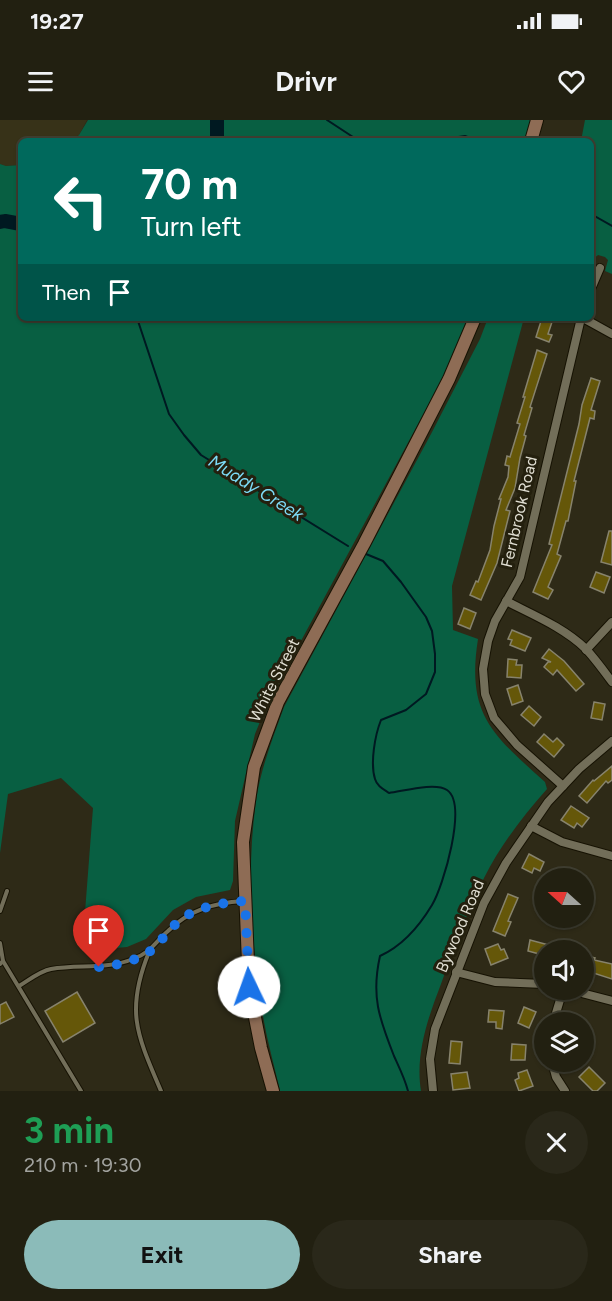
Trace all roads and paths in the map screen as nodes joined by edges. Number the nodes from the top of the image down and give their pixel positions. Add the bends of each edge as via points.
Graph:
1 (537, 120) edge
2 (532, 138) edge
3 (600, 268) dead end
4 (594, 282) edge
5 (474, 321) edge
6 (581, 321) edge
7 (588, 321) edge
8 (612, 334) edge
9 (506, 601) junction
10 (612, 622) edge
11 (586, 650) junction
12 (612, 682) edge
13 (612, 741) edge
14 (563, 786) junction
15 (531, 826) junction
16 (612, 856) edge
17 (7, 891) dead end
18 (245, 901) junction
19 (0, 910) edge
20 (0, 943) edge
21 (150, 951) junction
22 (2, 962) edge
23 (456, 972) junction
24 (534, 984) edge
25 (19, 986) junction
26 (594, 996) edge
27 (612, 1001) edge
28 (555, 1072) edge
29 (81, 1091) edge
30 (161, 1091) edge
31 (273, 1091) edge
32 (433, 1091) edge
33 (565, 1091) edge

1 - 2 street
3 - 4 street
5 - 18 street, White Street via 449,379 278,702 264,737 254,767 243,842
6 - 9 street, Fernbrook Road via 520,577
7 - 8 street
9 - 11 street via 553,625
9 - 14 street, Fernbrook Road via 488,641 483,669 485,694 494,718 516,745
10 - 11 street
11 - 12 street
13 - 14 street, Bywood Road
14 - 15 street, Bywood Road
15 - 16 street via 562,842
15 - 23 street, Bywood Road via 484,903
17 - 19 lane
18 - 21 lane via 211,905 186,916
18 - 31 street, White Street via 249,987
20 - 22 lane
21 - 25 lane via 110,966 51,969
21 - 30 lane via 137,986 135,1012 141,1044
22 - 25 lane
23 - 24 street via 495,982
23 - 32 street, Bywood Road via 435,1029 430,1059
25 - 29 lane
26 - 27 street
28 - 33 street

